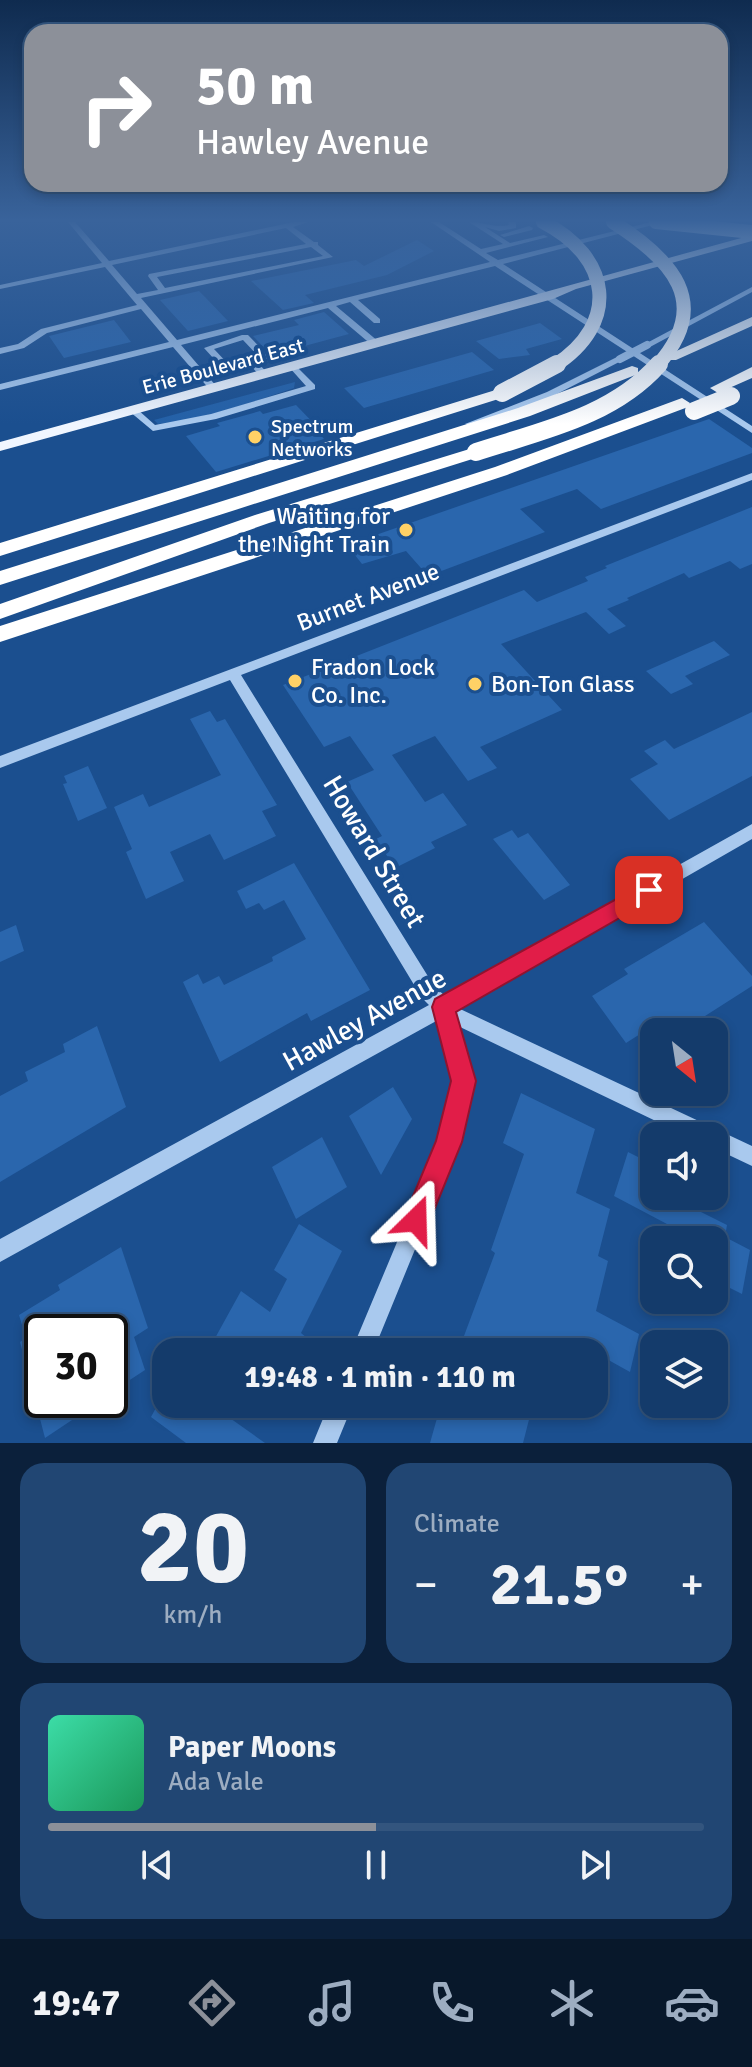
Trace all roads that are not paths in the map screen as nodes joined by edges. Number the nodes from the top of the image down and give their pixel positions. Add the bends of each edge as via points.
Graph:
1 (128, 289) edge
2 (171, 289) edge
3 (391, 289) edge
4 (537, 289) edge
5 (600, 289) edge
6 (600, 289) edge
7 (680, 289) edge
8 (752, 289) edge
9 (163, 291) joint
10 (134, 297) junction
11 (549, 297) junction
12 (352, 299) junction
13 (330, 305) junction
14 (142, 306) junction
15 (377, 321) dead end
16 (752, 321) edge
17 (227, 331) junction
18 (235, 339) junction
19 (174, 344) junction
20 (376, 344) junction
21 (0, 351) edge
22 (253, 363) junction
23 (626, 365) junction
24 (294, 367) junction
25 (752, 372) edge
26 (264, 375) junction
27 (752, 386) edge
28 (0, 387) edge
29 (214, 389) junction
30 (724, 392) junction
31 (134, 411) junction
32 (752, 430) edge
33 (0, 447) edge
34 (752, 476) edge
35 (0, 550) edge
36 (0, 578) edge
37 (0, 612) edge
38 (0, 634) edge
39 (233, 673) junction
40 (0, 762) edge
41 (752, 831) edge
42 (443, 1007) junction
43 (680, 1122) edge
44 (728, 1145) edge
45 (752, 1156) edge
46 (0, 1251) edge
47 (368, 1338) edge
48 (335, 1418) edge
49 (325, 1443) edge

1 - 10 street
2 - 9 street
3 - 12 street
4 - 11 street
5 - 35 highway, bridge via 592,332 565,360 502,393
6 - 11 main road, Erie Boulevard East
7 - 37 highway, bridge via 688,310 681,341 672,355 611,403
8 - 23 street, bridge via 647,345
9 - 10 street
10 - 14 street
11 - 20 main road, Erie Boulevard East
11 - 32 street
12 - 13 street
12 - 15 street
13 - 17 street
13 - 20 street
14 - 19 street
14 - 21 street via 44,331 21,346
16 - 23 highway, bridge via 671,357
17 - 18 street
17 - 19 street
18 - 22 street via 245,337 267,360
18 - 22 street via 208,348 228,369
19 - 28 street
19 - 29 street
20 - 24 main road, Erie Boulevard East
22 - 26 street
23 - 36 highway via 524,412
24 - 26 main road, Erie Boulevard East
24 - 31 street via 312,387 213,417 153,428
25 - 30 highway
26 - 29 main road, Erie Boulevard East
27 - 30 highway
29 - 31 main road, Erie Boulevard East
30 - 38 highway, bridge via 649,429 501,471
31 - 33 main road, Erie Boulevard East
34 - 39 street, Burnet Avenue
39 - 40 street, Burnet Avenue
39 - 42 street, Howard Street via 428,992
41 - 42 street, Hawley Avenue
42 - 43 street, Howard Street
42 - 46 street, Hawley Avenue
42 - 47 street via 464,1081 449,1142
44 - 45 street, Howard Street
48 - 49 street

